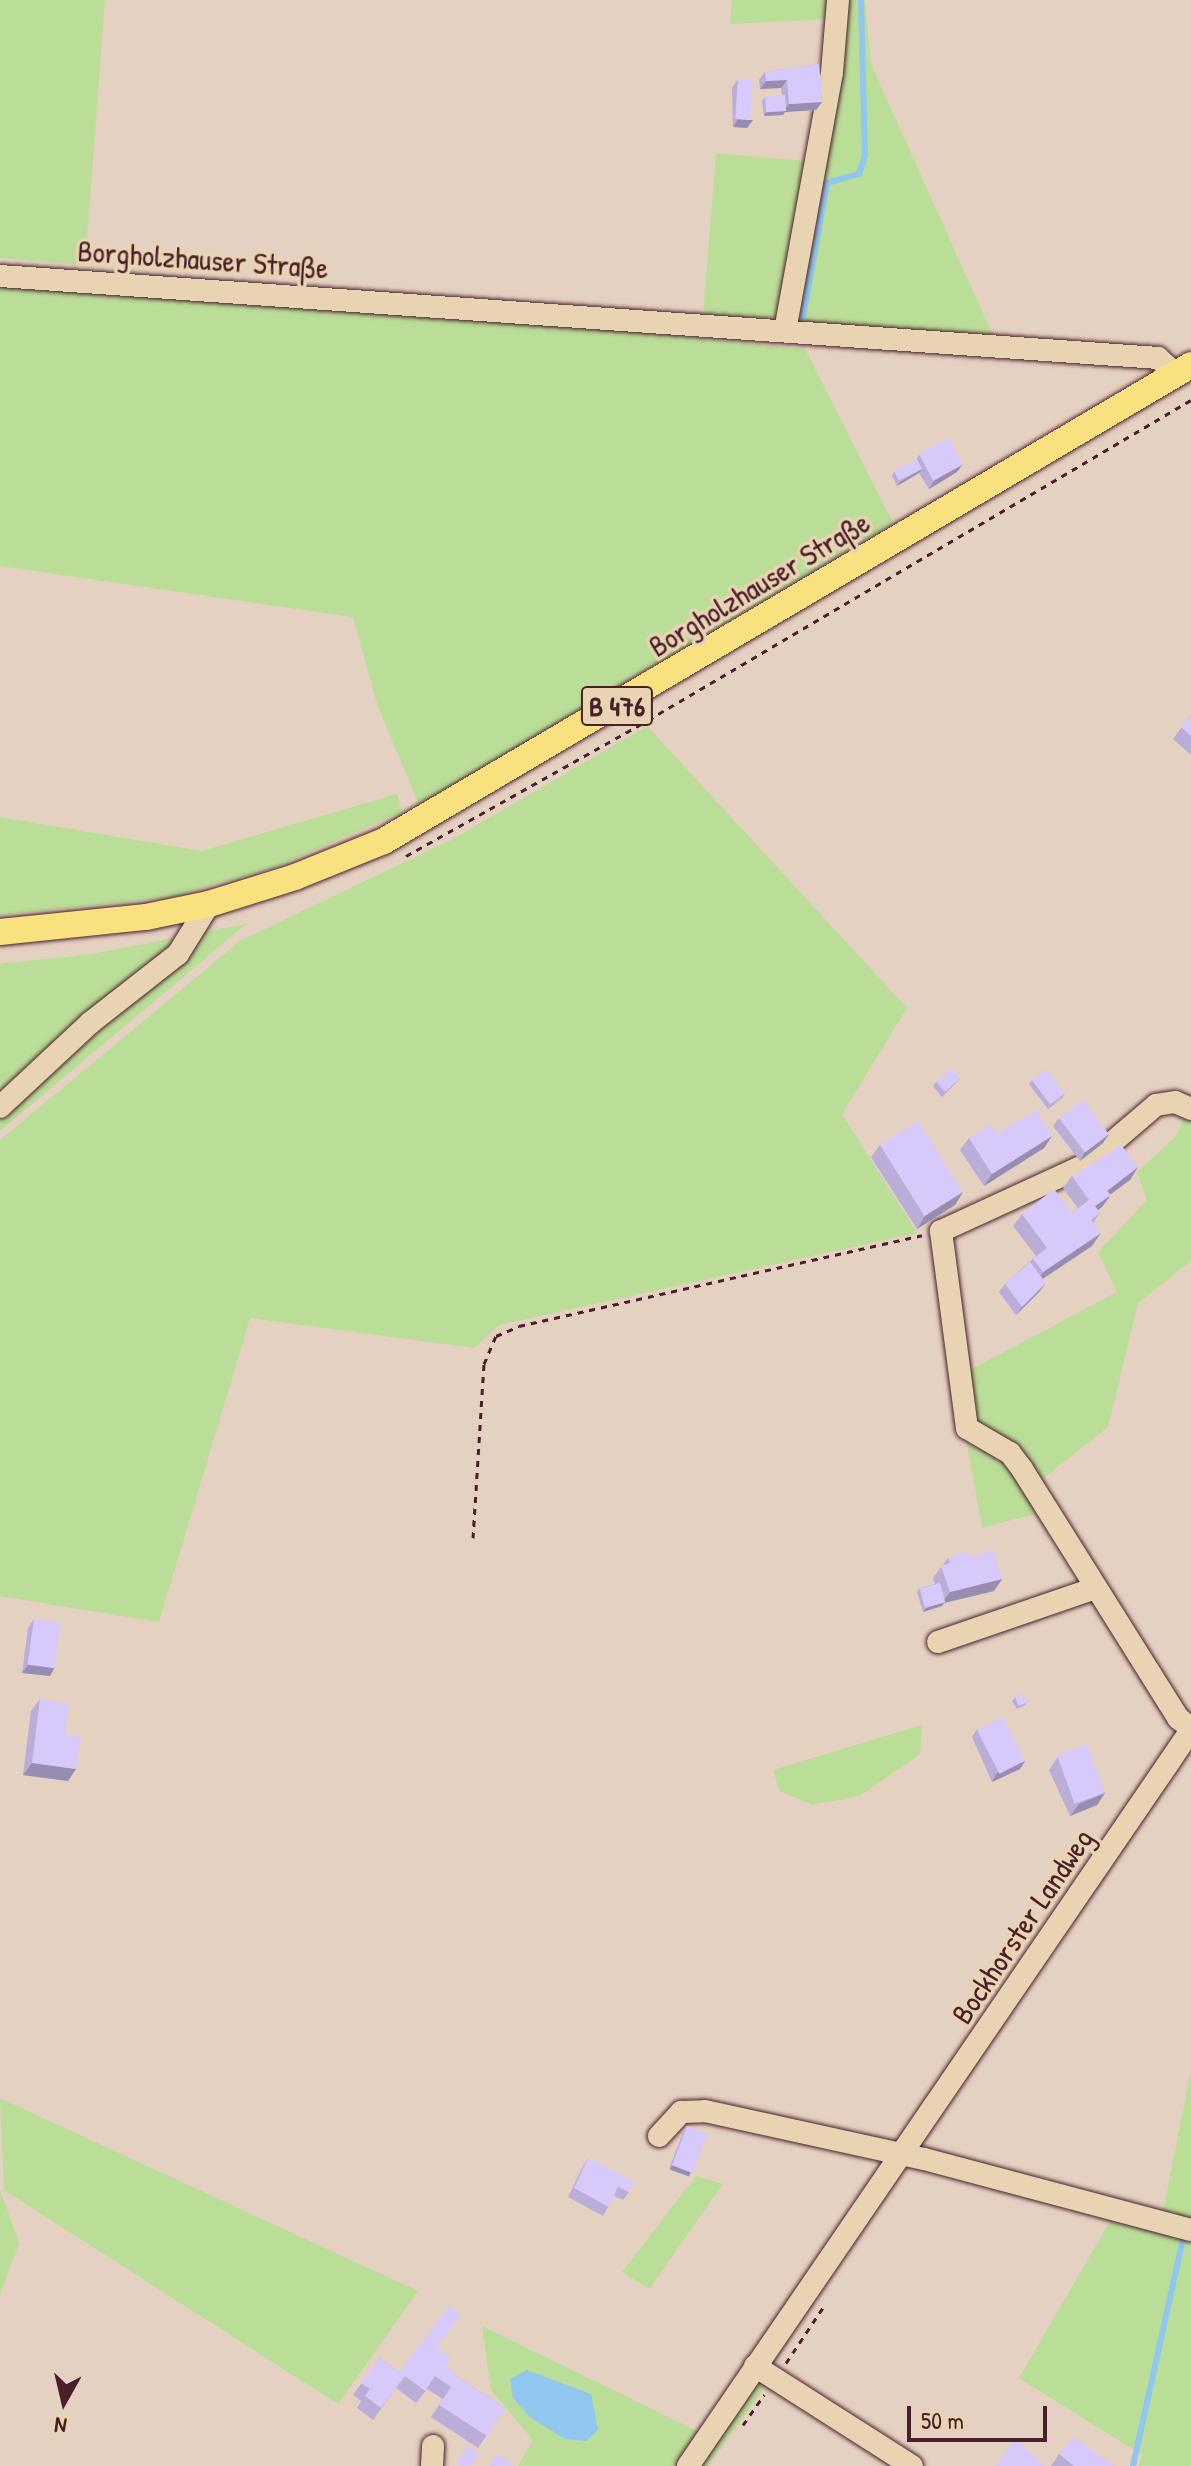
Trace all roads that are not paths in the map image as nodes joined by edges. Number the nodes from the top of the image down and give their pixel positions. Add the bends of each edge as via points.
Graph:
1 (838, 0) edge
2 (0, 276) edge
3 (785, 331) junction
4 (1184, 369) edge
5 (209, 904) junction
6 (0, 932) edge
7 (0, 1107) edge
8 (1191, 1109) edge
9 (1096, 1588) junction
10 (938, 1642) dead end
11 (1191, 1729) edge
12 (659, 2136) dead end
13 (903, 2155) junction
14 (1191, 2230) edge
15 (755, 2366) junction
16 (688, 2466) edge
17 (912, 2466) edge

1 - 3 street via 832,72
2 - 3 street, Borgholzhauser Straße
3 - 4 street, Borgholzhauser Straße via 1158,358
4 - 5 main road, Borgholzhauser Straße / B 476 via 463,799 384,841
5 - 6 main road, Borgholzhauser Straße / B 476 via 146,917
5 - 7 street via 178,954 90,1023
8 - 9 street via 1175,1102 1156,1105 1087,1164 941,1231 967,1428 1010,1453
9 - 10 street
9 - 11 street via 1178,1718
11 - 13 street, Bockhorster Landweg
12 - 13 street via 681,2112 705,2111
13 - 14 street
13 - 15 street, Bockhorster Landweg
15 - 16 street, Bockhorster Landweg
15 - 17 street

